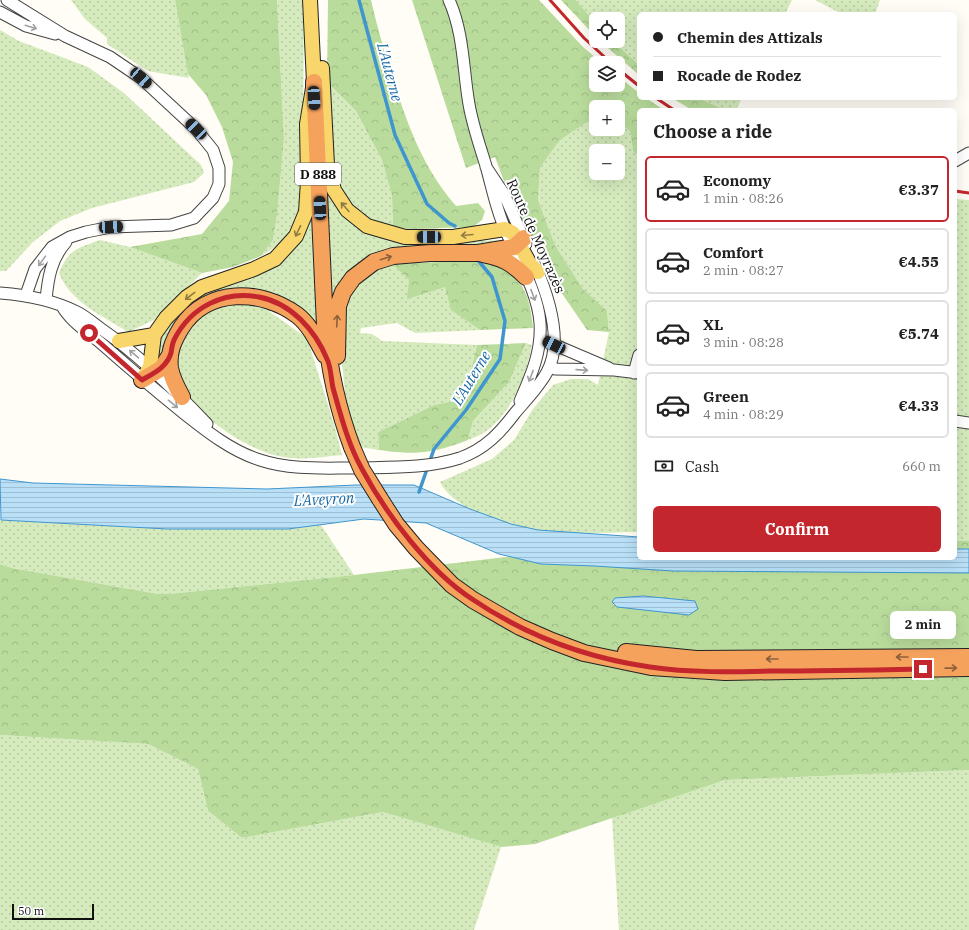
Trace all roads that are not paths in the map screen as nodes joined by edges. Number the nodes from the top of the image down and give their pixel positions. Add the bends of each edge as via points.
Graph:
1 (7, 0) edge
2 (310, 0) edge
3 (319, 0) edge
4 (449, 0) edge
5 (0, 12) edge
6 (65, 36) junction
7 (314, 82) junction
8 (969, 154) edge
9 (957, 160) edge
10 (486, 167) junction
11 (505, 229) junction
12 (70, 237) junction
13 (519, 243) junction
14 (478, 253) junction
15 (532, 275) junction
16 (0, 293) edge
17 (26, 295) junction
18 (46, 300) junction
19 (62, 306) junction
20 (154, 335) junction
21 (540, 338) junction
22 (119, 341) junction
23 (554, 345) junction
24 (170, 355) junction
25 (328, 360) junction
26 (551, 366) junction
27 (614, 370) junction
28 (149, 373) junction
29 (636, 373) edge
30 (182, 397) junction
31 (515, 414) junction
32 (340, 416) junction
33 (957, 421) edge
34 (969, 423) edge
35 (223, 442) junction
36 (475, 597) junction
37 (969, 657) edge
38 (969, 668) edge

1 - 6 street
2 - 7 main road, D 888
11 -> 3 main road via 453,237 405,237 367,226 347,210 334,190 327,165
4 - 10 street, Route de Moyrazès via 454,9 465,61 468,98 476,136
5 -> 6 street via 26,26
6 - 12 street via 110,57 141,78 196,129 213,150 219,168 219,184 213,198 194,218 172,225 111,227
7 -> 20 main road via 307,124 306,212 296,236 275,259 202,287 187,297 166,318
7 - 25 highway, D 888
8 - 9 street
10 - 11 street, Route de Moyrazès
10 - 13 street, Route de Moyrazès via 504,194
11 - 13 main road via 513,233
12 -> 17 street via 52,247 35,269
12 - 18 street via 57,252 49,274
13 - 14 highway
13 - 15 main road via 530,264
14 - 15 highway via 498,257
32 -> 14 highway via 338,306 343,292 353,278 374,262 392,256
15 -> 21 street, Route de Moyrazès
15 - 23 street, Route de Moyrazès via 552,312
16 - 17 street
17 - 18 street
18 - 19 street
19 - 22 street via 77,312
19 - 28 street via 68,317
20 - 22 main road
20 - 28 main road
21 - 23 street
21 - 26 street
21 -> 31 street via 536,365
28 -> 22 street
23 - 26 street, Route de Moyrazès
23 - 27 street
24 - 25 highway via 173,342 184,324 198,309 213,301 235,296 258,296 279,303 298,316 310,330
24 - 28 highway via 162,368
24 - 30 highway via 170,369
25 - 32 highway, D 888
26 -> 27 street via 555,369
26 - 31 street via 544,379
27 - 29 street
28 - 30 street
28 -> 35 street
30 - 35 street
31 - 35 street via 499,434 479,449 460,458 406,467 290,467 260,460
32 - 36 highway, D 888, bridge via 362,470 396,524 452,584
33 - 34 street
37 -> 36 highway via 696,659 635,654 551,630
36 -> 38 highway via 520,627 552,641 584,653 651,667 725,672

